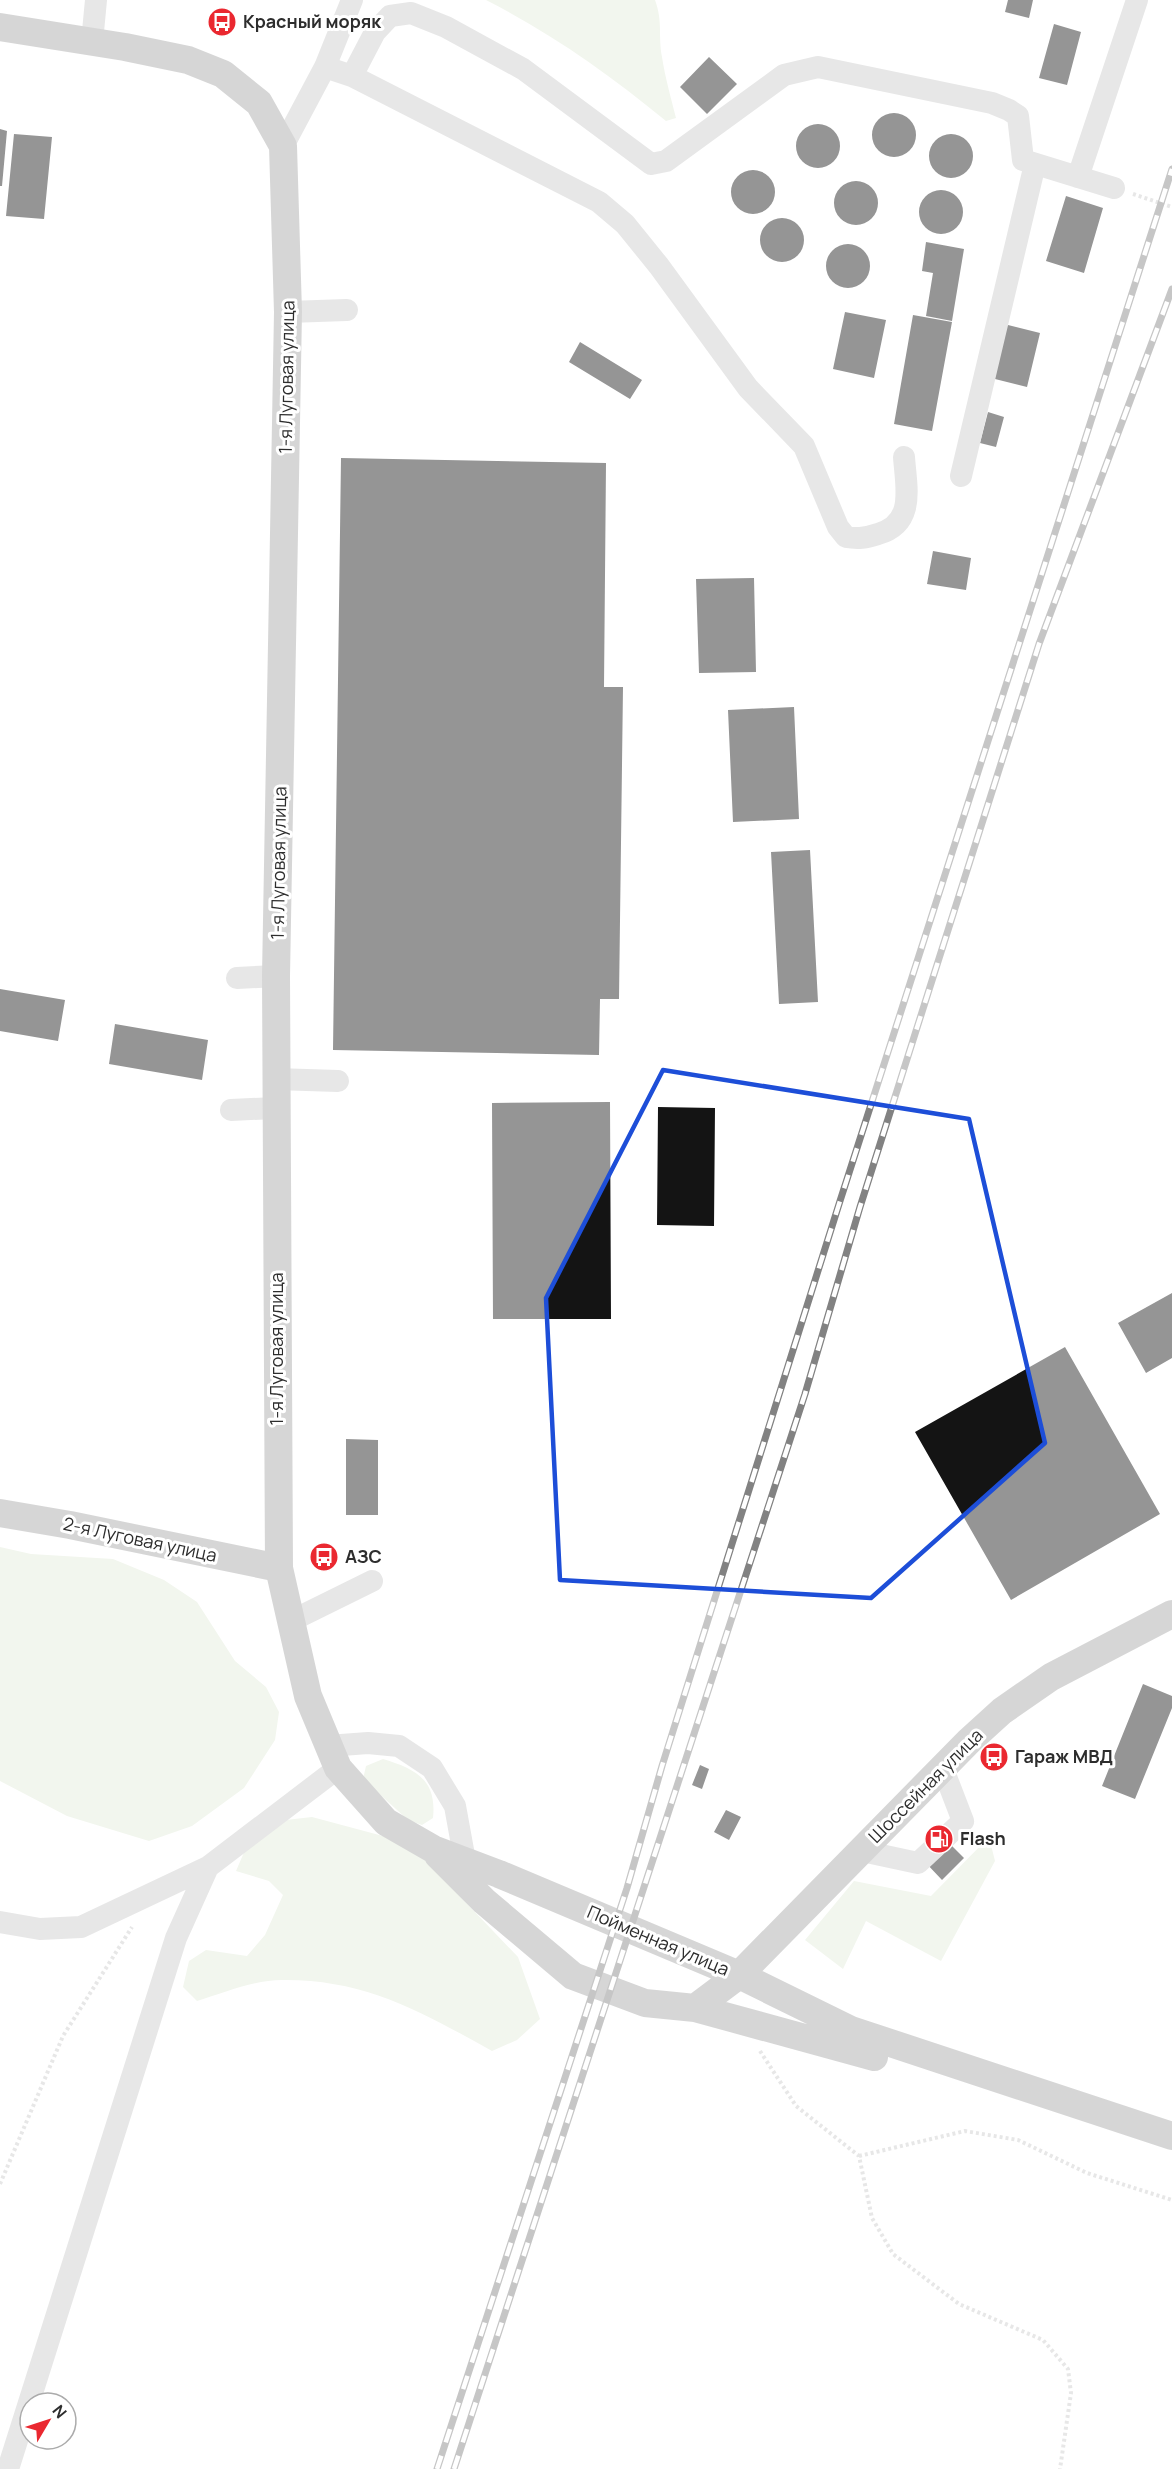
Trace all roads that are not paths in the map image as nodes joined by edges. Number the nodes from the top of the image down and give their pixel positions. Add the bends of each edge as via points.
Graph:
1 (96, 0) edge
2 (352, 0) edge
3 (1137, 0) edge
4 (0, 27) edge
5 (92, 42) junction
6 (325, 67) junction
7 (352, 76) junction
8 (283, 146) junction
9 (1035, 164) junction
10 (1078, 177) junction
11 (1114, 188) road end
12 (347, 310) dead end
13 (288, 312) junction
14 (904, 457) dead end
15 (961, 476) dead end
16 (276, 976) junction
17 (237, 978) dead end
18 (275, 1079) junction
19 (338, 1081) dead end
20 (275, 1108) junction
21 (231, 1110) dead end
22 (0, 1513) edge
23 (279, 1568) junction
24 (372, 1581) dead end
25 (1172, 1614) edge
26 (291, 1621) junction
27 (333, 1757) junction
28 (943, 1768) junction
29 (433, 1849) junction
30 (862, 1851) junction
31 (465, 1861) junction
32 (208, 1867) junction
33 (0, 1922) edge
34 (739, 1976) junction
35 (695, 2008) junction
36 (749, 2022) junction
37 (1172, 2136) edge
38 (1172, 2157) edge
39 (8, 2469) edge

1 - 5 street
2 - 6 street
3 - 10 street
4 - 5 main road, 1-я Луговая улица
5 - 8 main road, 1-я Луговая улица via 188,60 223,74 259,103
6 - 7 street
6 - 8 street
7 - 9 street via 375,32 390,16 411,13 446,27 523,69 651,164 666,161 784,75 818,67 992,103 1009,110 1018,116 1023,160
7 - 14 street via 599,202 625,224 748,388 804,446 838,527 846,537 859,539 891,531 898,524 907,495
8 - 13 main road, 1-я Луговая улица
9 - 10 street
9 - 15 street
10 - 11 street
12 - 13 street
13 - 16 main road, 1-я Луговая улица
16 - 17 street
16 - 18 main road, 1-я Луговая улица
18 - 19 street
18 - 20 main road, 1-я Луговая улица
20 - 21 street
20 - 23 main road, 1-я Луговая улица
22 - 23 main road, 2-я Луговая улица
23 - 26 main road, 1-я Луговая улица
24 - 26 street
25 - 28 main road, Шоссейная улица via 1051,1677 1002,1711
26 - 27 main road, 1-я Луговая улица via 308,1696
27 - 29 main road, 1-я Луговая улица via 386,1822
27 - 31 street via 368,1743 399,1746 432,1768 455,1806
27 - 32 street
28 - 30 main road, Шоссейная улица
28 - 30 street via 963,1821 918,1863
29 - 31 main road, Пойменная улица
29 - 35 main road via 484,1901 573,1976 645,2003
30 - 34 main road, Шоссейная улица
31 - 34 main road, Пойменная улица
32 - 33 street via 81,1927 40,1929
32 - 39 street via 176,1938
34 - 35 main road, Пойменная улица
34 - 36 main road
34 - 37 main road via 851,2030
35 - 36 main road
36 - 38 main road via 853,2050

